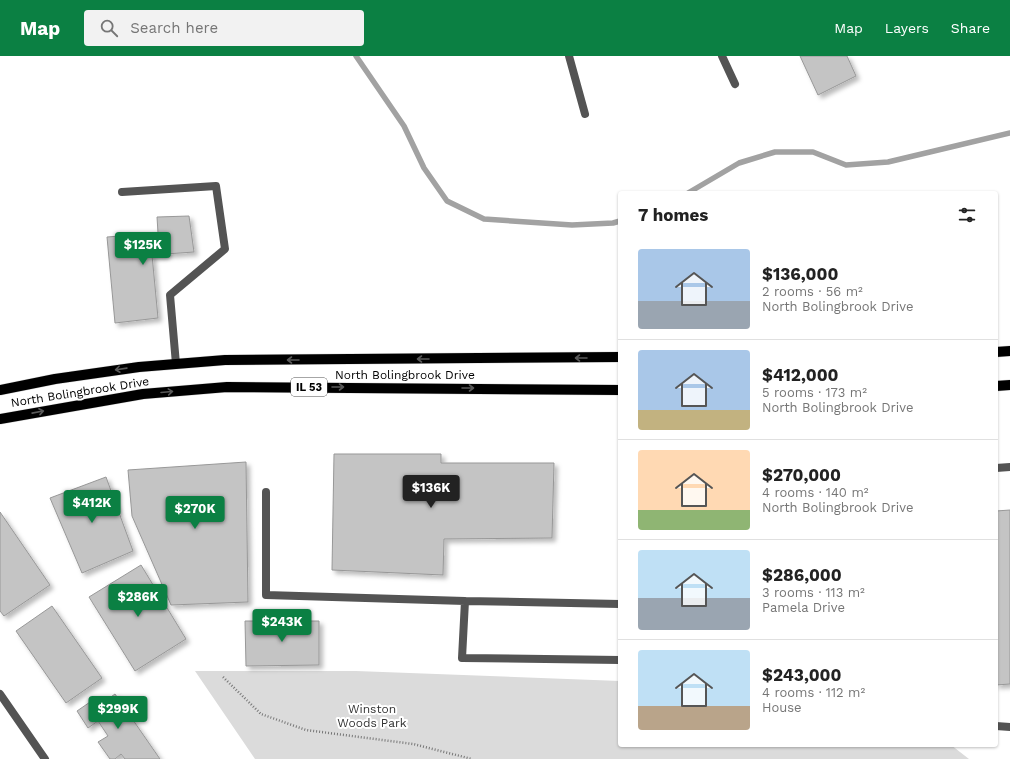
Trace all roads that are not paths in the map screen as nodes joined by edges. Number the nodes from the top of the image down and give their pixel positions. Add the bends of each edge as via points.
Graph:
1 (569, 56) edge
2 (722, 56) edge
3 (735, 84) dead end
4 (585, 114) dead end
5 (122, 192) dead end
6 (1010, 351) edge
7 (998, 352) edge
8 (618, 357) edge
9 (176, 364) junction
10 (1010, 385) edge
11 (998, 386) edge
12 (0, 390) edge
13 (618, 390) edge
14 (0, 419) edge
15 (1010, 467) edge
16 (998, 468) edge
17 (266, 492) dead end
18 (465, 602) junction
19 (618, 604) edge
20 (618, 660) edge
21 (0, 694) edge
22 (998, 726) edge
23 (1010, 727) edge
24 (45, 759) edge

1 - 4 street
2 - 3 street
5 - 9 street via 216,186 225,249 170,295
6 - 7 main road
8 -> 9 main road, North Bolingbrook Drive via 225,360
9 -> 12 main road, North Bolingbrook Drive via 55,379
10 - 11 main road
14 -> 13 main road, North Bolingbrook Drive / IL 53 via 143,394 227,387
15 - 16 street
17 - 18 street via 266,595
18 - 19 street
18 - 20 street via 462,658
21 - 24 street
22 - 23 street

